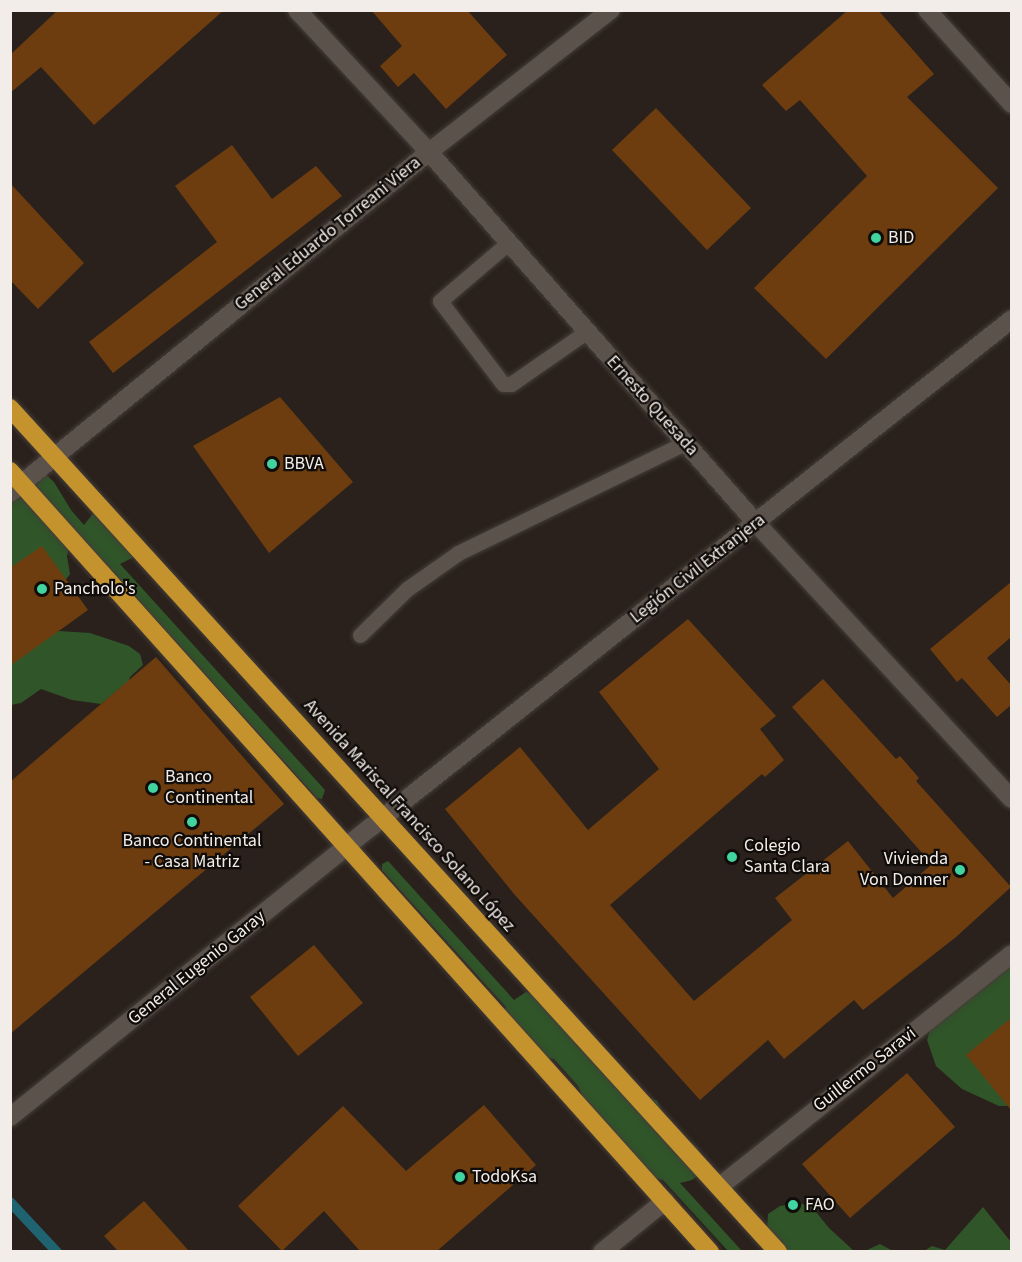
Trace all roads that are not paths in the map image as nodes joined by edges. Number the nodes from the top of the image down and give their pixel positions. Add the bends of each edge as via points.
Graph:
1 (297, 10) edge
2 (611, 10) edge
3 (927, 10) edge
4 (1011, 105) edge
5 (429, 152) junction
6 (508, 243) junction
7 (1011, 319) edge
8 (586, 332) junction
9 (10, 408) edge
10 (686, 443) junction
11 (52, 459) junction
12 (15, 483) edge
13 (756, 523) junction
14 (360, 635) dead end
15 (1011, 799) edge
16 (383, 818) junction
17 (348, 847) junction
18 (1011, 954) edge
19 (10, 1117) edge
20 (718, 1187) junction
21 (665, 1201) junction
22 (602, 1251) edge
23 (710, 1251) edge
24 (778, 1251) edge

1 - 5 street, Ernesto Quesada
2 - 5 street, General Eduardo Torreani Viera
3 - 4 street
5 - 6 street, Ernesto Quesada
5 - 11 street, General Eduardo Torreani Viera
6 - 8 street, Ernesto Quesada
6 - 8 lane via 440,301 503,384 511,384
7 - 13 street, Legión Civil Extranjera
8 - 10 street, Ernesto Quesada
9 - 11 highway, Avenida Mariscal Francisco Solano López
10 - 13 street, Ernesto Quesada
10 - 14 lane via 458,552 407,589
11 - 12 street, General Eduardo Torreani Viera
11 - 16 highway, Avenida Mariscal Francisco Solano López
12 - 17 highway
13 - 15 street, Ernesto Quesada
13 - 16 street, Legión Civil Extranjera
16 - 17 street, General Eugenio Garay
16 - 20 highway, Avenida Mariscal Francisco Solano López
17 - 19 street, General Eugenio Garay
17 - 21 highway
18 - 20 street, Guillermo Saravi
20 - 24 highway, Avenida Mariscal Francisco Solano López
21 - 22 street
21 - 23 highway

